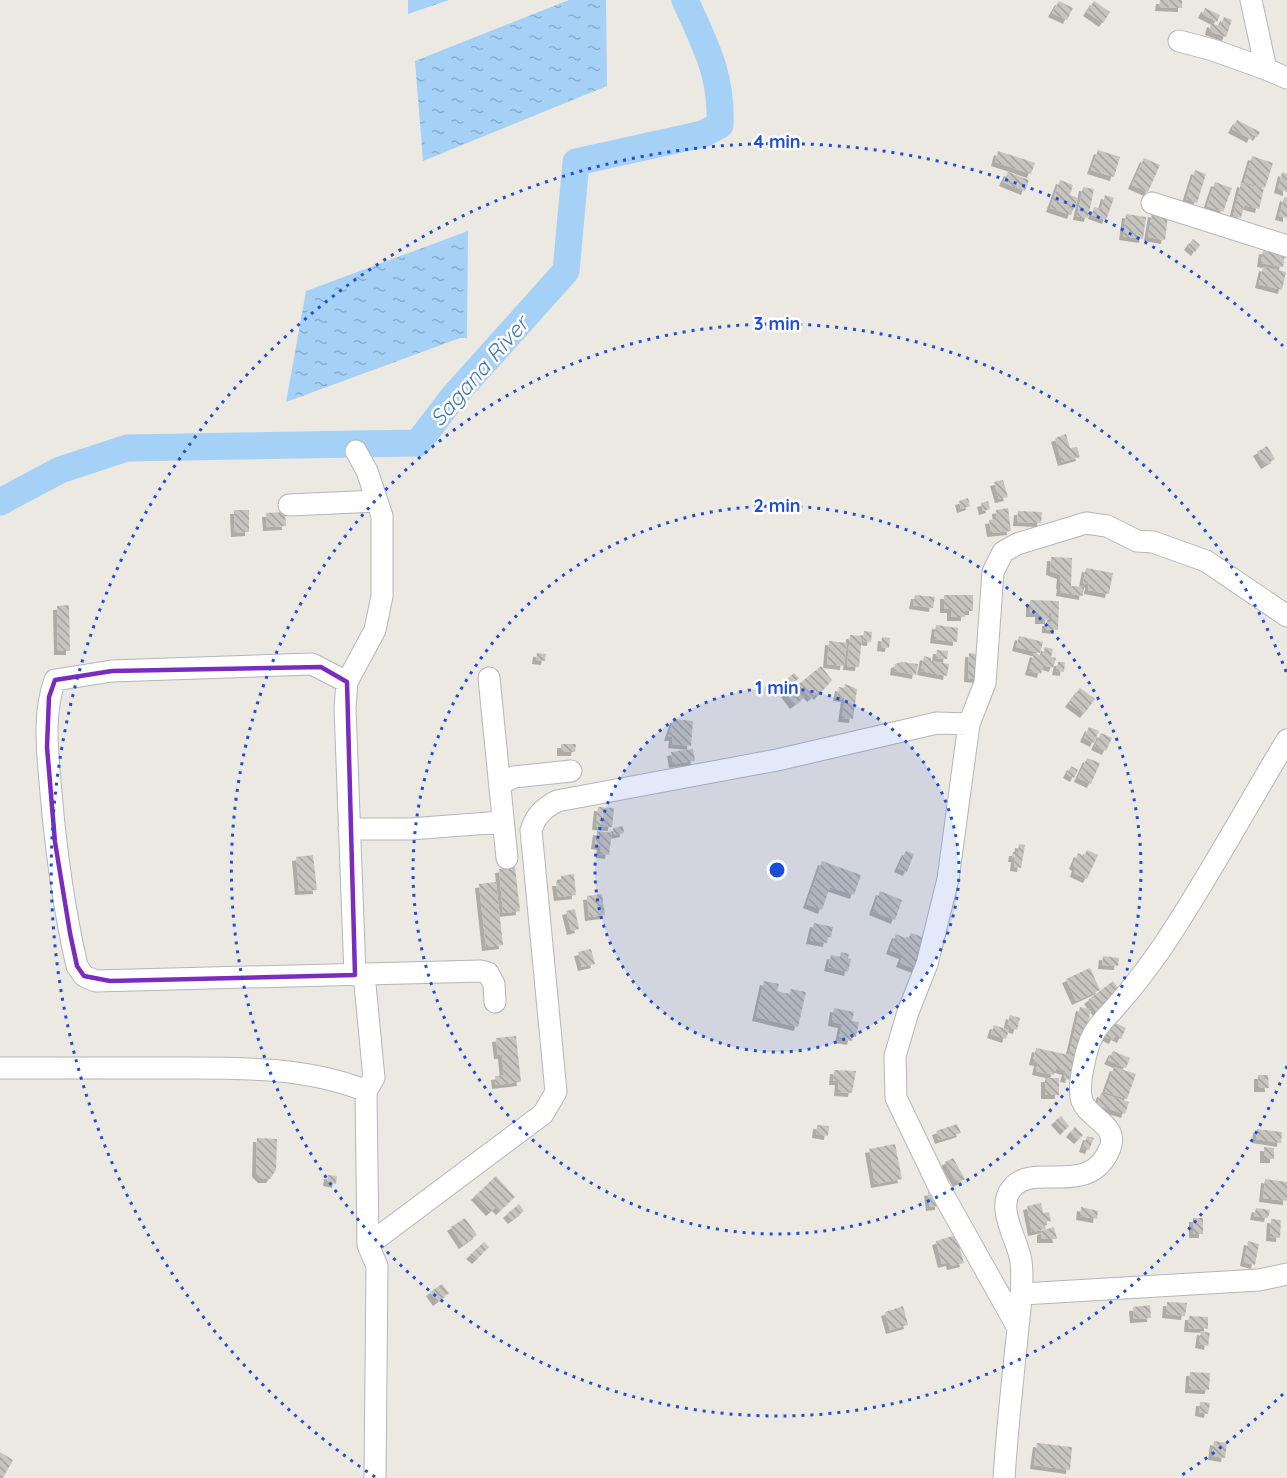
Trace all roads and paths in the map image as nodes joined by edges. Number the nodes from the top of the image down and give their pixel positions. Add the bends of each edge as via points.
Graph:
1 (1251, 0) edge
2 (1179, 41) dead end
3 (1266, 69) junction
4 (1287, 78) edge
5 (1152, 204) dead end
6 (1287, 246) edge
7 (356, 452) dead end
8 (377, 501) junction
9 (289, 505) dead end
10 (1287, 616) edge
11 (489, 678) dead end
12 (347, 682) junction
13 (969, 724) junction
14 (1287, 740) edge
15 (572, 771) dead end
16 (501, 784) junction
17 (502, 822) junction
18 (350, 829) junction
19 (507, 858) dead end
20 (360, 975) junction
21 (495, 1002) dead end
22 (0, 1068) edge
23 (366, 1091) junction
24 (368, 1245) junction
25 (1287, 1274) edge
26 (1022, 1294) junction
27 (1018, 1328) junction
28 (375, 1478) edge
29 (1004, 1478) edge

1 - 3 street
2 - 3 street
3 - 4 street
5 - 6 street
7 - 8 street
8 - 9 street
8 - 12 street via 382,516 380,613
10 - 13 street via 1206,561 1137,540 1107,526 1086,523 1017,544 1003,552 993,572 985,683
11 - 16 street
12 - 18 street
12 - 20 street via 312,664 68,676 55,680 49,697 47,747 70,933 77,966 84,976 110,981
13 - 24 street via 937,723 828,749 557,801 547,807 534,820 531,830 556,1092 543,1114
13 - 27 street via 948,879 927,964 895,1056 897,1098 939,1187
14 - 26 street via 1204,885 1143,975 1093,1034 1081,1094 1083,1103 1109,1129 1111,1146 1105,1157 1096,1167 1072,1178 1028,1177 1008,1194 1011,1228 1022,1262
15 - 16 street via 514,777
16 - 17 street
17 - 18 street via 410,830
17 - 19 street
18 - 20 street
20 - 21 street via 481,971 488,973 494,984
20 - 23 street via 374,1078
22 - 23 street via 213,1068 310,1076
23 - 24 street
24 - 28 street via 377,1266
25 - 26 street via 1259,1280
26 - 27 street
27 - 29 street

